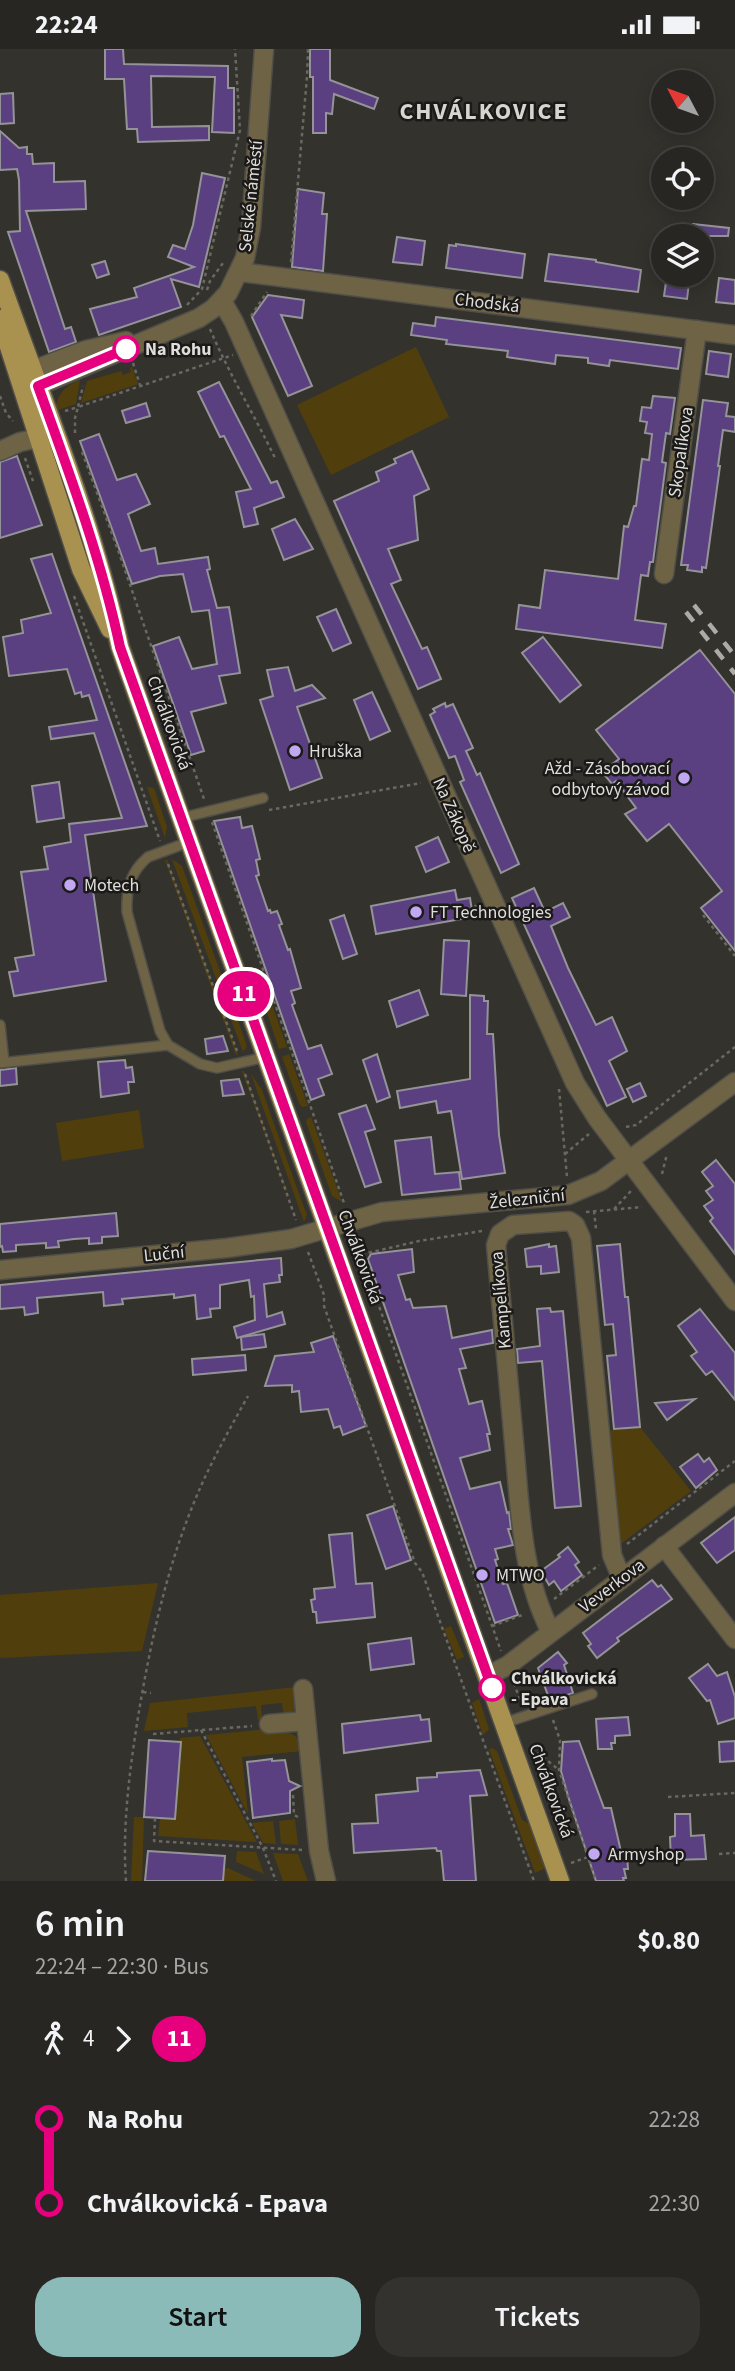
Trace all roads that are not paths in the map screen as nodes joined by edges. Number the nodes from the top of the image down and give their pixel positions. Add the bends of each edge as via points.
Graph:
1 (264, 49) edge
2 (240, 272) junction
3 (0, 280) edge
4 (222, 301) junction
5 (0, 319) edge
6 (698, 330) junction
7 (735, 335) edge
8 (28, 381) junction
9 (47, 437) junction
10 (0, 451) edge
11 (664, 574) dead end
12 (263, 798) dead end
13 (181, 818) junction
14 (189, 842) junction
15 (0, 1025) edge
16 (168, 1045) junction
17 (266, 1056) junction
18 (2, 1062) edge
19 (735, 1081) edge
20 (630, 1161) junction
21 (327, 1228) junction
22 (0, 1270) edge
23 (735, 1301) edge
24 (735, 1493) edge
25 (664, 1546) junction
26 (622, 1579) junction
27 (551, 1632) junction
28 (735, 1639) edge
29 (487, 1676) junction
30 (303, 1689) dead end
31 (592, 1694) dead end
32 (306, 1720) junction
33 (504, 1723) junction
34 (270, 1724) road end
35 (563, 1873) edge
36 (326, 1881) edge

1 - 2 street, Selské náměstí via 251,227
2 - 4 street, Selské náměstí
2 - 6 street, Chodská
3 - 8 main road, Chválkovická
4 - 8 street, Selské náměstí via 200,318 153,335 106,344
4 - 20 street, Na Zákopě via 575,1083
5 - 8 main road, Chválkovická
6 - 7 street, Chodská
6 - 11 street, Skopalíkova
8 - 9 main road, Chválkovická
9 - 10 street
9 - 13 main road, Chválkovická via 93,542 120,647
12 - 13 lane
13 - 14 main road, Chválkovická
14 - 16 lane via 143,861 126,897 160,1031
14 - 17 main road, Chválkovická
15 - 18 lane
16 - 17 lane via 200,1064 217,1068
16 - 18 lane
17 - 21 main road, Chválkovická
19 - 20 street, Železniční
20 - 21 street, Železniční via 589,1188 568,1195 382,1212
20 - 23 street, Na Zákopě
21 - 22 street, Luční via 239,1247
21 - 29 main road, Chválkovická
24 - 25 street, Veverkova
25 - 26 street, Veverkova
25 - 28 street
26 - 27 street, Veverkova
26 - 27 street, Kampelíkova via 612,1556 581,1238 569,1221 513,1225 499,1234 496,1245 513,1433 531,1581
27 - 29 street, Veverkova
29 - 33 main road, Chválkovická
30 - 32 street
31 - 33 lane
32 - 34 street
32 - 36 street
33 - 35 main road, Chválkovická

